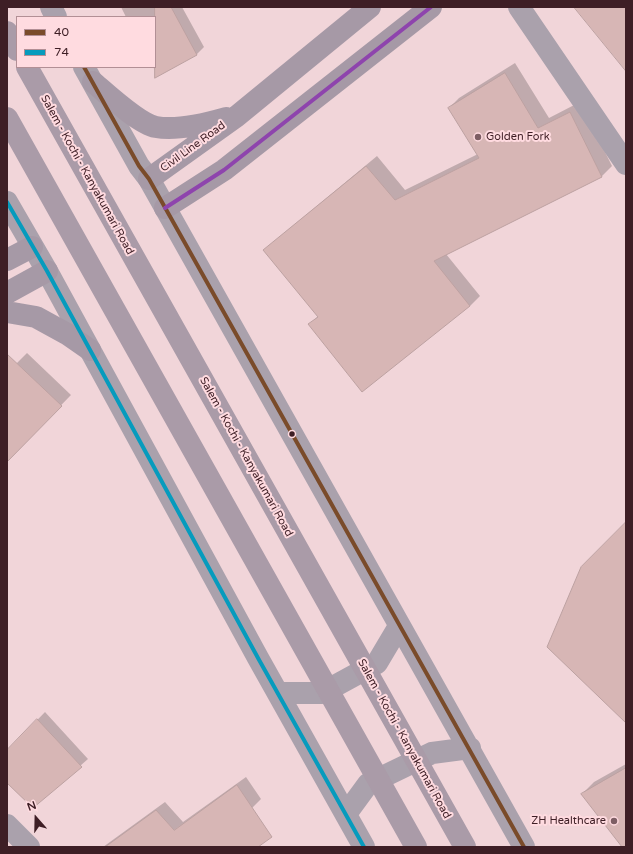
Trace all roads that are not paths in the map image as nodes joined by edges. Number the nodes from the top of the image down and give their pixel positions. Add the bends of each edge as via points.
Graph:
1 (51, 7) edge
2 (370, 7) edge
3 (431, 7) edge
4 (520, 7) edge
5 (56, 16) edge
6 (7, 32) edge
7 (16, 48) edge
8 (28, 68) edge
9 (88, 75) edge
10 (237, 116) junction
11 (7, 118) edge
12 (626, 164) edge
13 (149, 179) junction
14 (7, 202) edge
15 (165, 208) junction
16 (32, 247) junction
17 (7, 260) edge
18 (47, 271) junction
19 (7, 292) edge
20 (7, 312) edge
21 (90, 350) junction
22 (399, 626) junction
23 (278, 694) junction
24 (470, 748) junction
25 (346, 814) junction
26 (7, 825) edge
27 (29, 847) edge
28 (364, 847) edge
29 (416, 847) edge
30 (465, 847) edge
31 (524, 847) edge

1 - 5 street
2 - 10 main road, Civil Line Road
3 - 15 main road via 224,170
4 - 12 street
6 - 7 highway
8 - 30 highway, Salem - Kochi - Kanyakumari Road
9 - 10 main road via 133,115 155,127 196,126
9 - 13 street via 139,166
10 - 13 main road, Civil Line Road
11 - 29 highway
13 - 15 street
14 - 16 street
15 - 22 street
16 - 17 main road
16 - 18 street
18 - 19 main road
18 - 21 street
20 - 21 main road via 36,317
21 - 23 street
22 - 23 street via 377,663 329,690 322,693
22 - 24 street
23 - 25 street
24 - 25 street via 432,753 368,784
24 - 31 street
25 - 28 street
26 - 27 street

